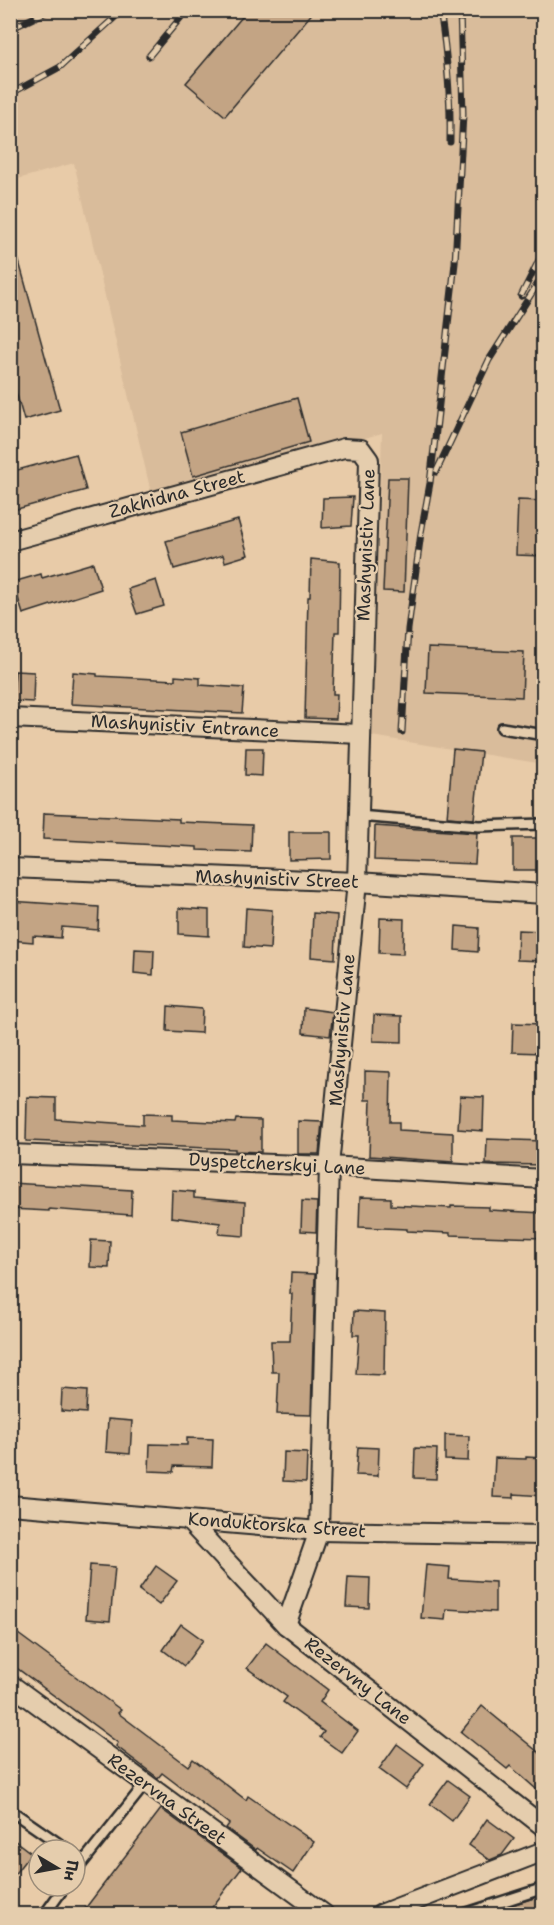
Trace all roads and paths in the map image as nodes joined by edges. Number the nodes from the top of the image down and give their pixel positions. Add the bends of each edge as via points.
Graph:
1 (344, 448) joint
2 (10, 541) edge
3 (10, 718) edge
4 (502, 728) dead end
5 (360, 734) junction
6 (543, 735) edge
7 (358, 816) junction
8 (543, 824) edge
9 (10, 868) edge
10 (357, 882) junction
11 (543, 894) edge
12 (10, 1154) edge
13 (329, 1166) junction
14 (543, 1179) edge
15 (10, 1505) edge
16 (188, 1520) junction
17 (319, 1531) junction
18 (543, 1535) edge
19 (286, 1625) junction
20 (10, 1684) edge
21 (146, 1783) junction
22 (10, 1810) edge
23 (543, 1827) edge
24 (51, 1838) edge
25 (543, 1851) edge
26 (87, 1856) edge
27 (543, 1888) edge
28 (56, 1898) edge
29 (45, 1914) edge
30 (324, 1914) edge
31 (381, 1914) edge
32 (464, 1914) edge

1 - 2 street, Zakhidna Street
1 - 5 street, Mashynistiv Lane via 361,449 369,460
3 - 5 street, Mashynistiv Entrance
4 - 6 lane
5 - 7 street, Mashynistiv Lane
7 - 8 lane via 479,826
7 - 10 street, Mashynistiv Lane
9 - 10 street, Mashynistiv Street
10 - 11 street, Mashynistiv Street
10 - 13 street, Mashynistiv Lane
12 - 13 street, Dyspetcherskyi Lane
13 - 14 street, Dyspetcherskyi Lane
13 - 17 street, Mashynistiv Lane
15 - 16 street, Konduktorska Street
16 - 17 street, Konduktorska Street
16 - 19 street, Rezervny Lane
17 - 18 street, Konduktorska Street
17 - 19 street, Mashynistiv Lane
19 - 23 street, Rezervny Lane
20 - 21 street, Rezervna Street
21 - 26 lane
21 - 30 street, Rezervna Street
22 - 24 lane
25 - 31 street
27 - 32 lane
28 - 29 lane

